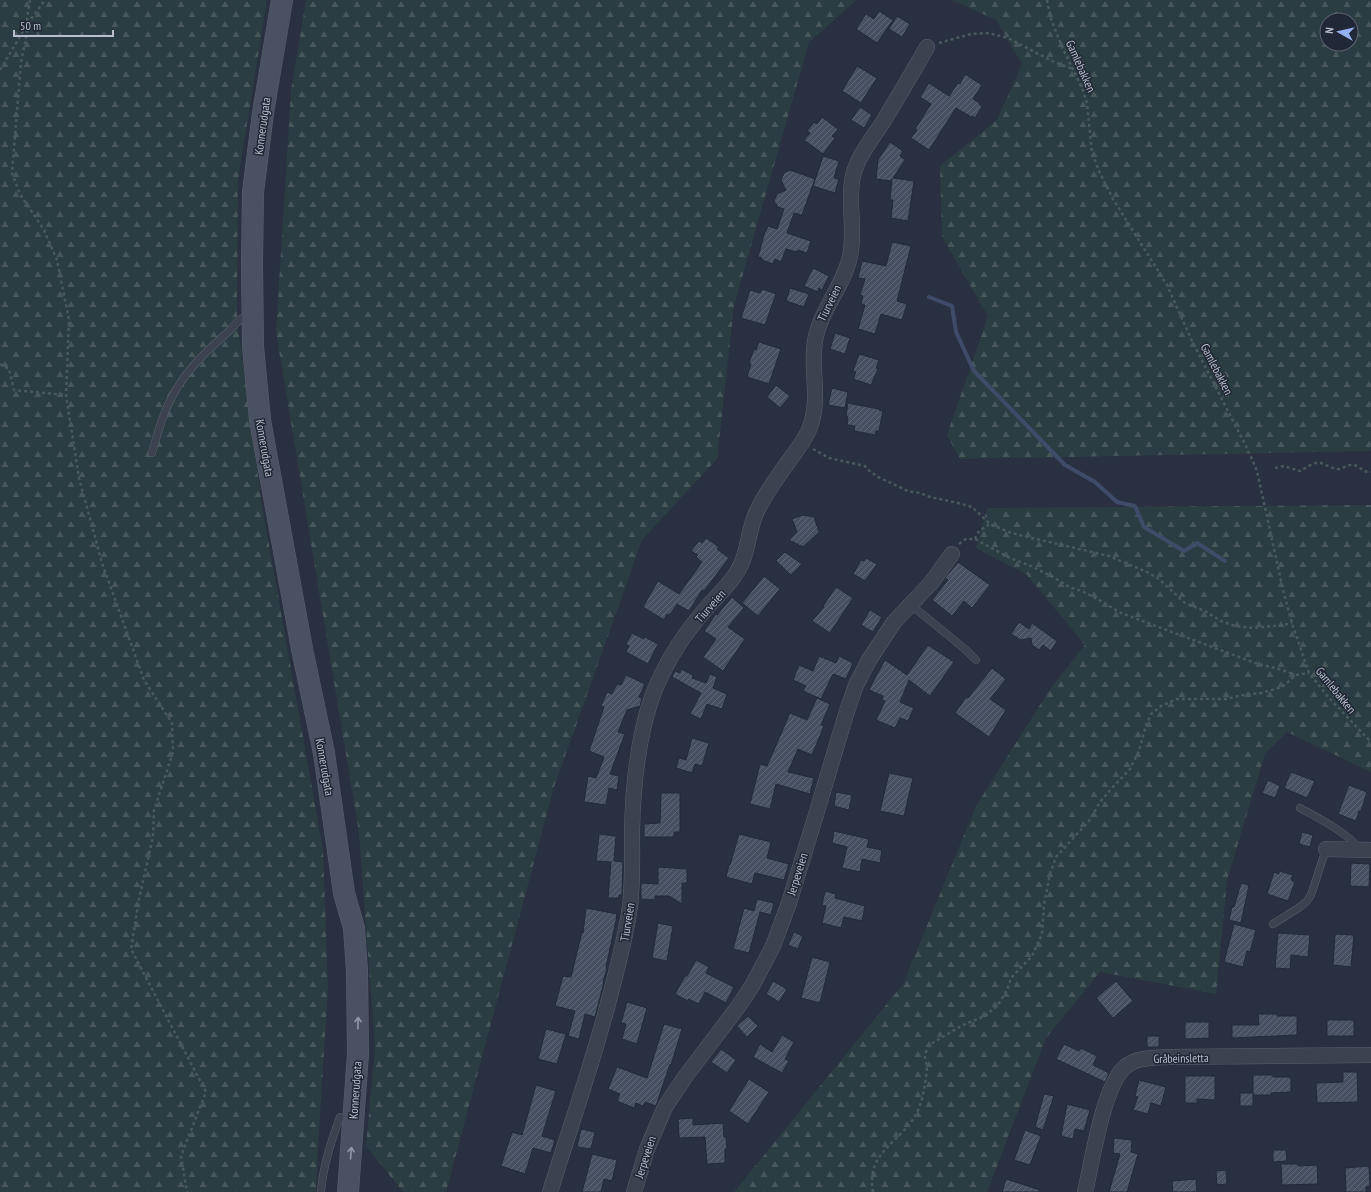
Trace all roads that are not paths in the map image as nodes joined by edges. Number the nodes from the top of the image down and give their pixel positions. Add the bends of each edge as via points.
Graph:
1 (282, 0) edge
2 (927, 47) road end
3 (252, 314) junction
4 (152, 453) dead end
5 (952, 554) dead end
6 (910, 604) junction
7 (976, 660) dead end
8 (1300, 808) dead end
9 (1326, 849) joint
10 (1365, 850) edge
11 (344, 893) junction
12 (1273, 924) dead end
13 (1371, 1055) edge
14 (340, 1117) junction
15 (321, 1192) edge
16 (346, 1192) edge
17 (550, 1192) edge
18 (634, 1192) edge
19 (1084, 1192) edge

1 - 3 main road, Konnerudgata via 253,192
2 - 17 street, Tiurveien via 854,171 851,183 850,258 818,325 813,358 816,393 808,432 756,511 738,572 699,616 678,646 661,674 652,698 637,758 633,794 630,905 622,952 595,1052
3 - 4 lane via 243,316 181,380 169,402
3 - 11 main road, Konnerudgata via 260,420 324,753
5 - 6 street, Jerpeveien via 931,583
6 - 7 lane
6 - 18 street, Jerpeveien via 882,638 856,685 773,946 738,1007 665,1107 647,1149
8 - 10 lane
9 - 10 street
9 - 12 lane via 1307,901
11 - 14 main road, Konnerudgata
16 -> 11 main road, Konnerudgata via 358,1054 358,995 354,928
13 - 19 street, Gråbeinsletta via 1169,1057 1133,1062 1125,1066 1108,1094
14 - 15 lane via 329,1150
14 - 16 main road, Konnerudgata

